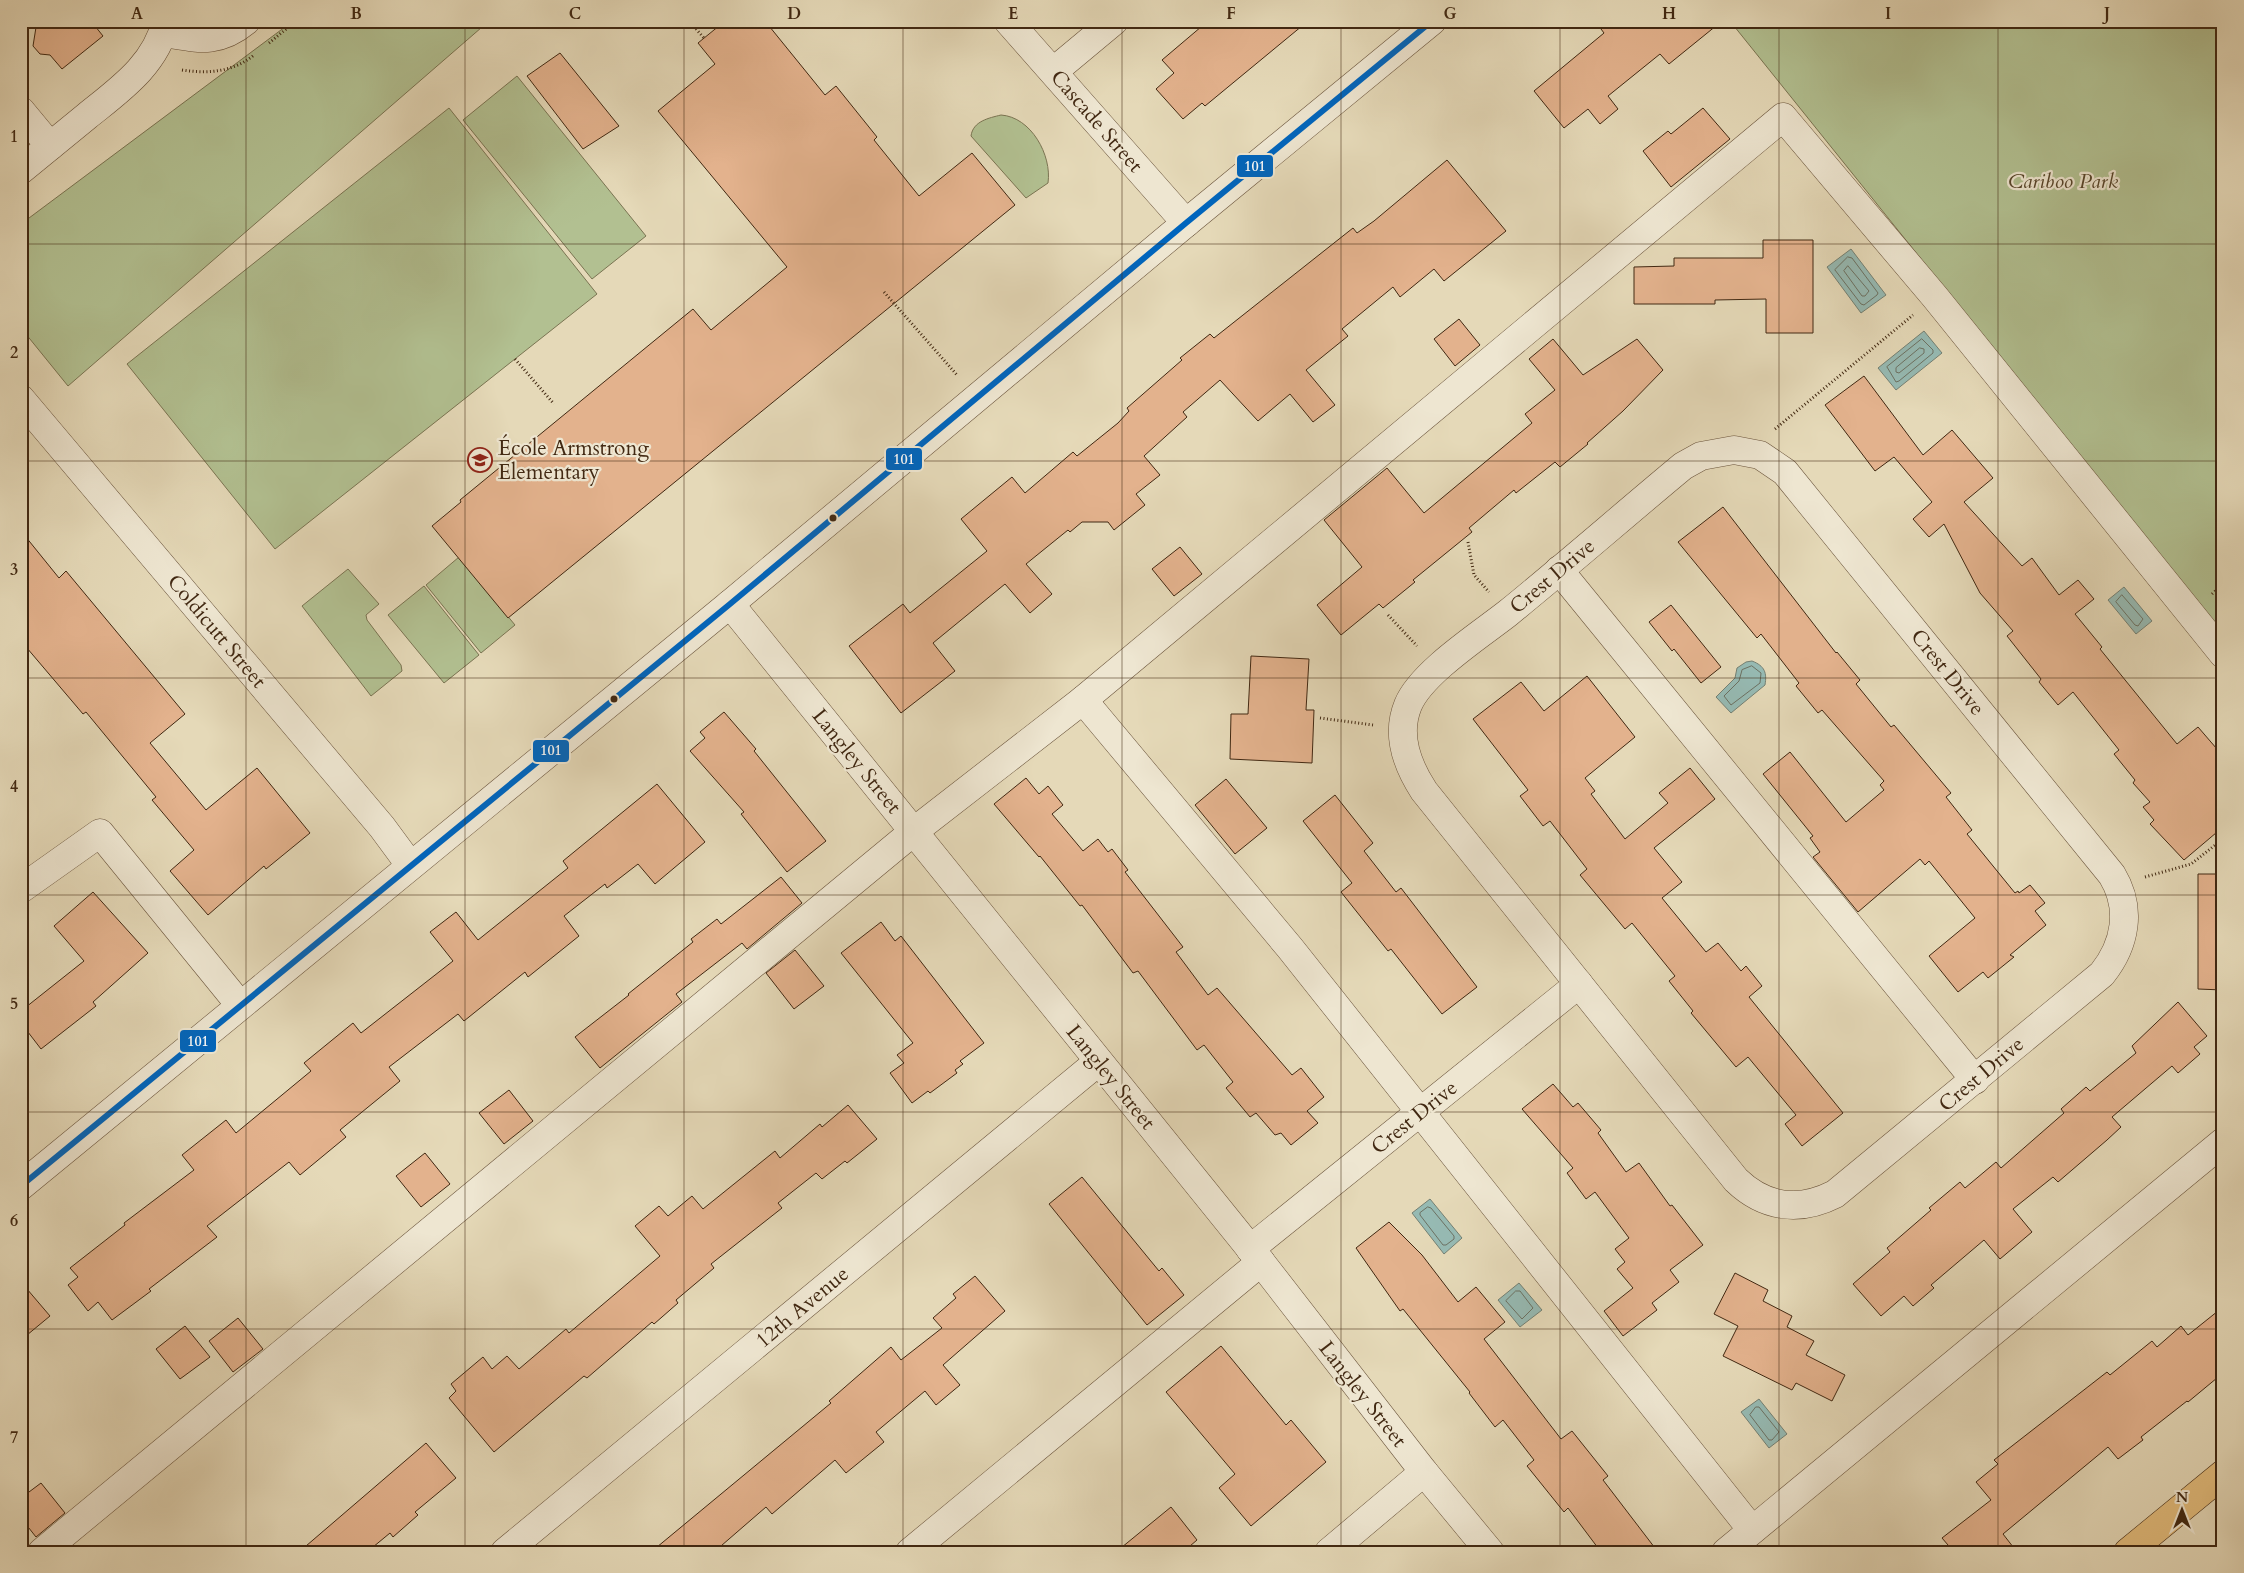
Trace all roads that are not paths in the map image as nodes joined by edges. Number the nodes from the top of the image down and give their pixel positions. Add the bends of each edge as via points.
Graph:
1 (246, 21) edge
2 (1008, 21) edge
3 (1114, 21) edge
4 (1432, 21) edge
5 (164, 27) edge
6 (1054, 71) junction
7 (21, 111) edge
8 (50, 146) junction
9 (21, 170) edge
10 (1186, 223) junction
11 (21, 399) edge
12 (1559, 570) junction
13 (730, 604) junction
14 (2223, 654) edge
15 (1083, 700) junction
16 (913, 832) junction
17 (410, 865) junction
18 (21, 889) edge
19 (1579, 984) junction
20 (240, 1005) junction
21 (1098, 1062) junction
22 (1975, 1080) junction
23 (1420, 1112) junction
24 (2223, 1142) edge
25 (21, 1186) edge
26 (1255, 1256) junction
27 (1424, 1472) junction
28 (2223, 1474) edge
29 (1752, 1530) junction
30 (42, 1552) edge
31 (505, 1552) edge
32 (910, 1552) edge
33 (1329, 1552) edge
34 (1490, 1552) edge
35 (1726, 1552) edge
36 (2128, 1552) edge

1 - 5 street via 233,32 205,39
2 - 6 street, Cascade Street
3 - 6 street
4 - 10 street
5 - 8 street via 150,58 130,81
6 - 10 street, Cascade Street
7 - 8 street
8 - 9 street
10 - 13 street
11 - 17 street, Coldicutt Street via 376,820
12 - 19 street, Crest Drive via 1424,679 1407,706 1403,728 1410,767 1424,791
12 - 22 street
12 - 22 street, Crest Drive via 1692,460 1734,450 1760,455 1785,472 2118,884 2123,900 2124,925 2117,954 2109,965
13 - 16 street, Langley Street
13 - 17 street
14 - 15 street via 1935,297 1783,117
15 - 16 street
15 - 23 street via 1290,948
16 - 21 street, Langley Street
16 - 30 street
17 - 20 street
18 - 20 street via 100,833
19 - 22 street, Crest Drive via 1736,1180 1753,1194 1774,1203 1802,1206 1835,1194
19 - 23 street, Crest Drive
20 - 25 street
21 - 26 street, Langley Street
21 - 31 street, 12th Avenue
23 - 26 street, Crest Drive
23 - 29 street
24 - 29 street
26 - 27 street, Langley Street
26 - 32 street, Crest Drive
27 - 33 street
27 - 34 street, Langley Street
28 - 36 main road
29 - 35 street

